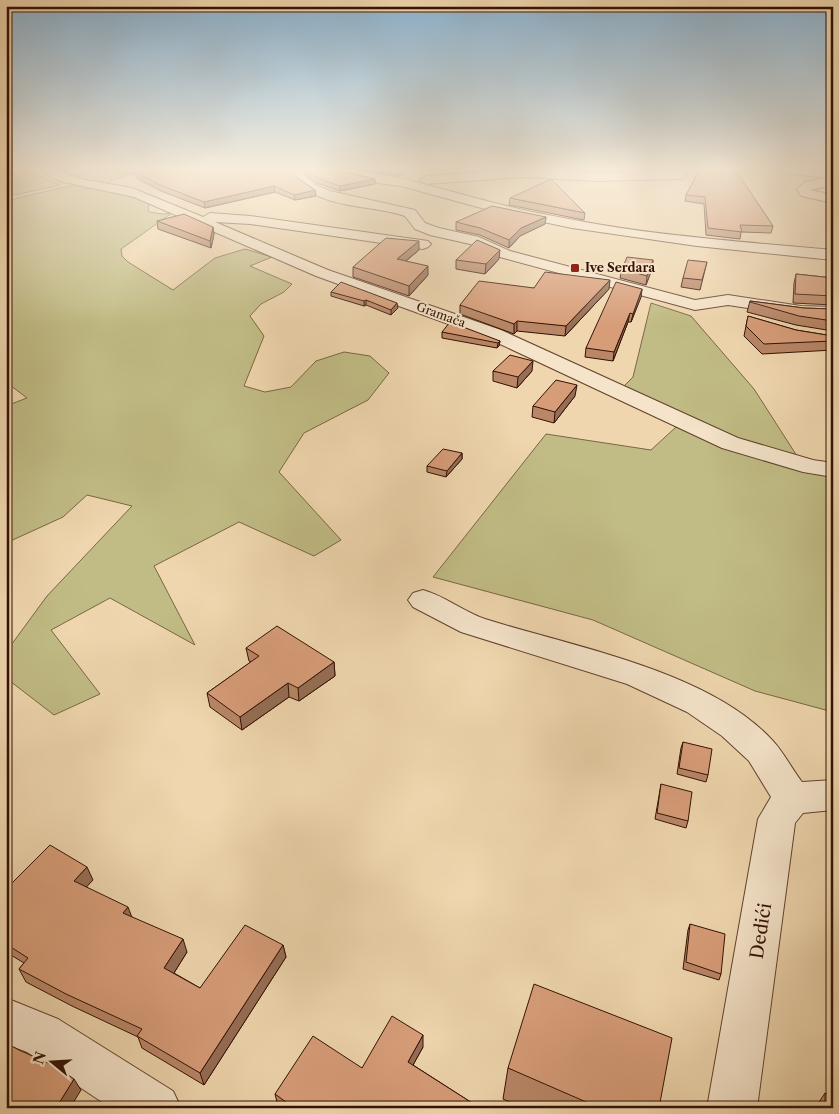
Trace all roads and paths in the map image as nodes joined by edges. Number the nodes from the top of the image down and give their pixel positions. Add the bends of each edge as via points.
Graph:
1 (200, 221) edge
2 (257, 221) edge
3 (416, 221) edge
4 (558, 221) edge
5 (505, 254) junction
6 (833, 255) edge
7 (695, 305) junction
8 (833, 312) edge
9 (758, 322) edge
10 (833, 470) edge
11 (423, 600) dead end
12 (813, 796) edge
13 (6, 1021) edge
14 (156, 1108) edge
15 (732, 1108) edge

1 - 10 street, Gramača via 322,273 494,334 730,443 811,467
2 - 5 street
3 - 5 street via 425,228 474,240
4 - 6 street via 690,241
5 - 7 street
7 - 8 street via 728,300
7 - 9 street
11 - 12 street via 472,625 638,676 699,703 734,727
12 - 15 street, Dedići via 777,819
13 - 14 street via 42,1035

